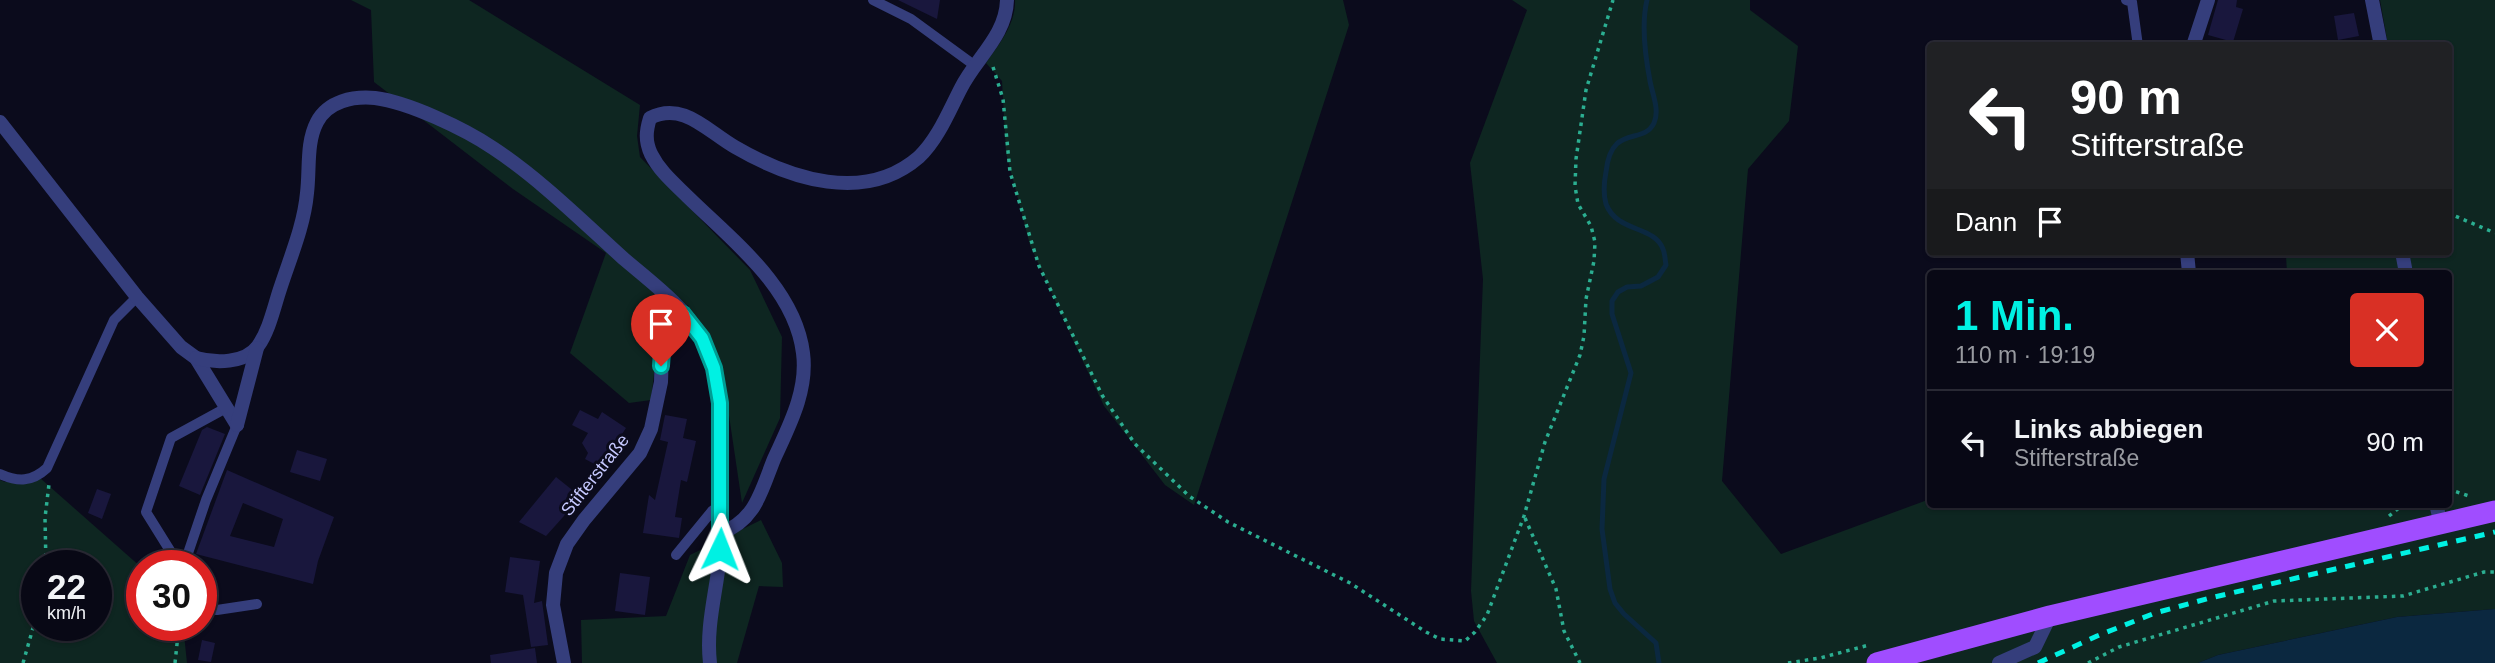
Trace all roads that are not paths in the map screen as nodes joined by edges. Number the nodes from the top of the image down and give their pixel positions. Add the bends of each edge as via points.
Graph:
1 (873, 0) edge
2 (1007, 0) edge
3 (2208, 0) edge
4 (2372, 0) edge
5 (2131, 1) edge
6 (2137, 42) edge
7 (2194, 42) edge
8 (2380, 42) edge
9 (974, 65) junction
10 (0, 122) edge
11 (137, 297) junction
12 (683, 314) junction
13 (257, 348) junction
14 (196, 358) junction
15 (226, 408) junction
16 (237, 425) junction
17 (0, 474) edge
18 (721, 504) junction
19 (2495, 511) edge
20 (2439, 514) edge
21 (721, 533) junction
22 (171, 550) edge
23 (187, 550) edge
24 (676, 555) dead end
25 (257, 604) dead end
26 (217, 610) edge
27 (2050, 616) junction
28 (564, 663) edge
29 (710, 663) edge
30 (1877, 663) edge
31 (2000, 663) edge

1 - 9 lane via 911,19
2 - 9 street via 1003,23
3 - 7 street
4 - 8 street
5 - 6 lane
9 - 21 street via 920,155 898,172 858,184 803,177 769,164 676,111 650,118 646,134 660,169 768,279 786,306 803,354 797,407 759,496 749,516 736,528
10 - 11 street
11 - 14 street
11 - 17 lane via 114,320 47,468 24,480
12 - 13 street via 566,206 492,147 405,107 377,98 354,98 333,104 318,119 311,136 301,225
12 - 18 street via 702,338 714,368 720,403
12 - 28 street, Stifterstraße via 667,333 651,429 640,453 567,544 556,573 553,605
13 - 14 street via 233,361
13 - 16 street
14 - 15 street
15 - 16 street
15 - 22 lane via 172,438 146,512
16 - 23 lane
18 - 21 street
18 - 24 lane
19 - 20 main road
20 - 27 main road
21 - 29 street via 709,622
25 - 26 lane
27 - 30 main road
27 - 31 street via 2035,647

